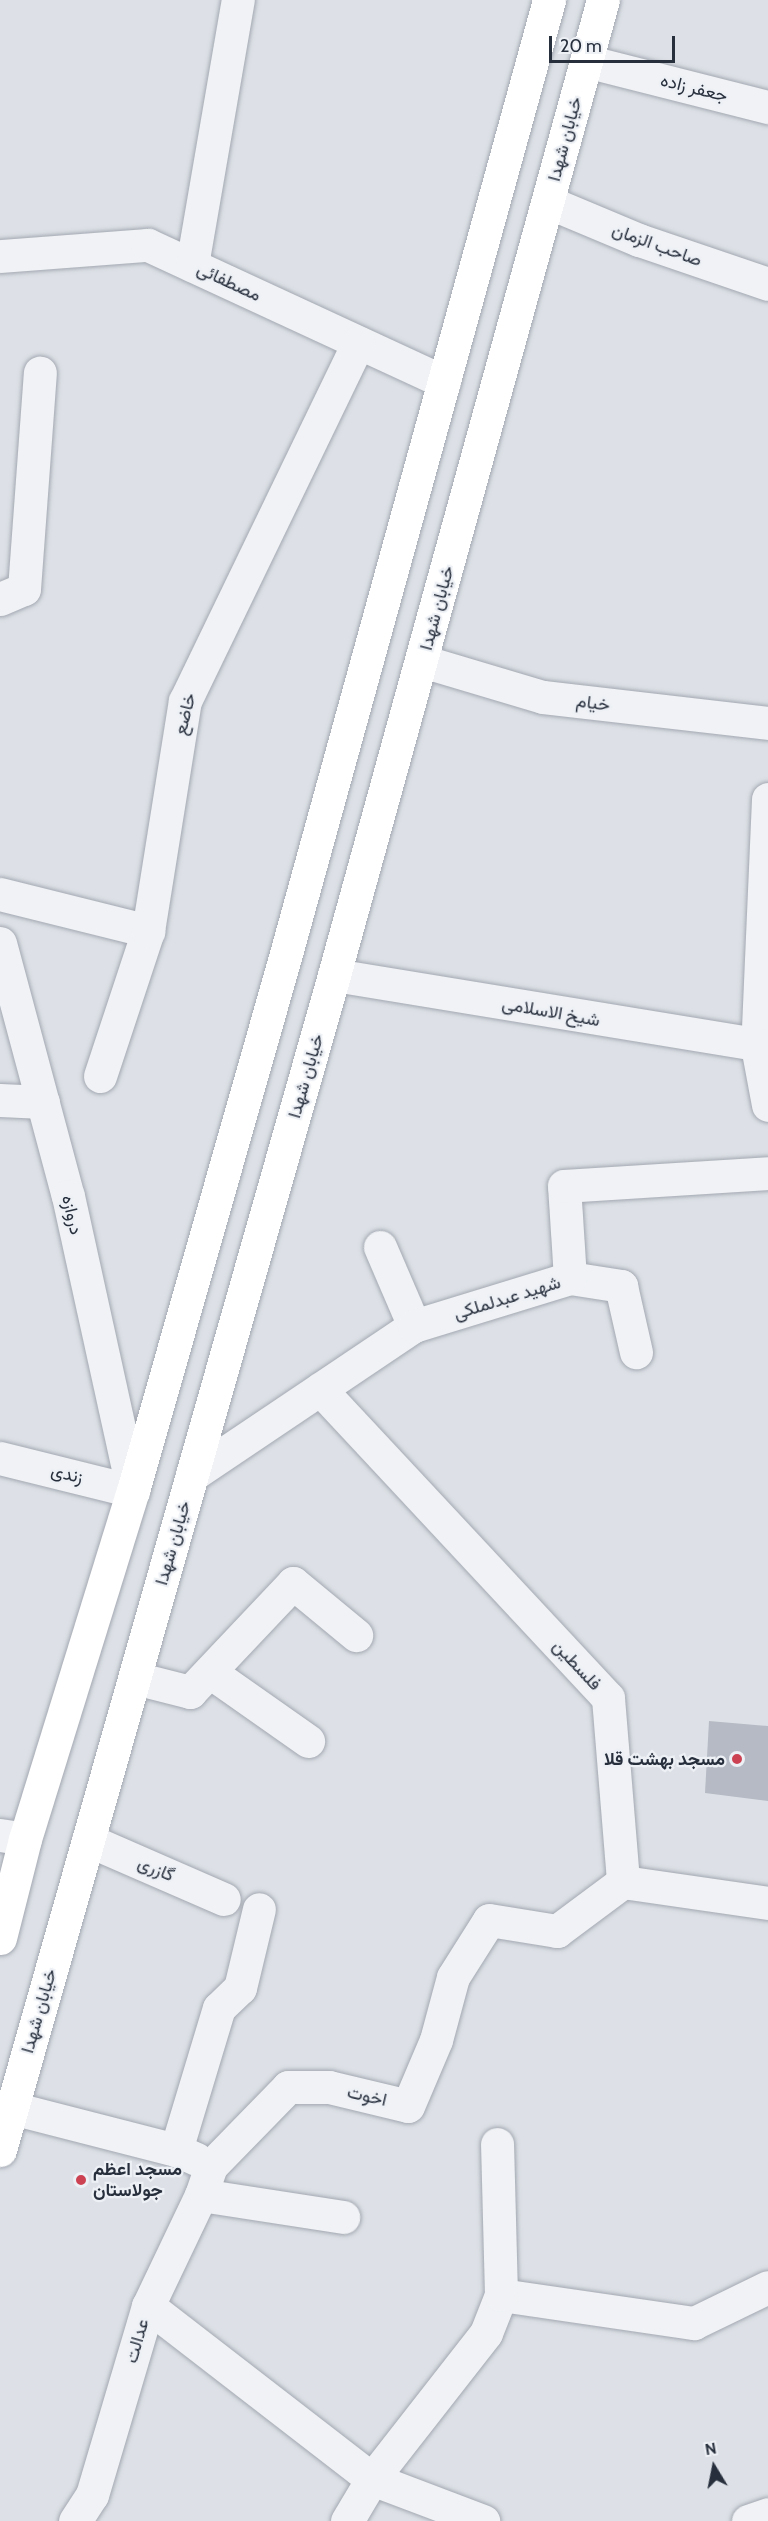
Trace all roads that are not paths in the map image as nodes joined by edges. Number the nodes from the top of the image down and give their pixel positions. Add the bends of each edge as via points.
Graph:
1 (238, 0) edge
2 (549, 0) edge
3 (603, 0) edge
4 (586, 61) junction
5 (768, 107) edge
6 (548, 202) junction
7 (0, 256) edge
8 (192, 265) junction
9 (768, 284) edge
10 (358, 343) junction
11 (40, 373) dead end
12 (444, 382) junction
13 (0, 599) edge
14 (422, 661) junction
15 (768, 723) edge
16 (768, 799) edge
17 (767, 853) edge
18 (0, 894) edge
19 (148, 931) junction
20 (0, 946) edge
21 (334, 975) junction
22 (762, 1046) edge
23 (100, 1076) dead end
24 (0, 1101) edge
25 (43, 1102) junction
26 (768, 1106) edge
27 (768, 1173) edge
28 (380, 1247) dead end
29 (570, 1278) junction
30 (414, 1326) junction
31 (636, 1352) dead end
32 (320, 1389) junction
33 (0, 1458) edge
34 (192, 1475) junction
35 (134, 1491) junction
36 (356, 1635) dead end
37 (210, 1672) junction
38 (135, 1678) junction
39 (308, 1741) dead end
40 (13, 1837) edge
41 (88, 1840) junction
42 (623, 1882) junction
43 (224, 1899) dead end
44 (768, 1903) edge
45 (259, 1909) dead end
46 (0, 1938) edge
47 (12, 2108) junction
48 (497, 2144) dead end
49 (0, 2150) edge
50 (176, 2150) junction
51 (206, 2180) junction
52 (343, 2217) dead end
53 (768, 2287) edge
54 (501, 2295) junction
55 (148, 2306) junction
56 (372, 2479) junction
57 (768, 2514) edge
58 (86, 2518) edge
59 (347, 2521) edge
60 (483, 2521) edge
61 (748, 2521) edge

1 - 8 street
2 - 12 main road
3 - 4 main road, خیابان شهدا
4 - 5 street, جعفر زاده
4 - 6 main road, خیابان شهدا
6 - 9 street, صاحب الزمان via 639,240
6 - 14 main road, خیابان شهدا
7 - 8 street, مصطفائی via 148,245
8 - 10 street, مصطفائی
10 - 12 street, مصطفائی
10 - 19 street, خاضع via 185,701
11 - 13 street via 24,589
12 - 35 main road
14 - 15 street, خیام via 543,697
14 - 21 main road, خیابان شهدا
16 - 17 street
17 - 22 street
18 - 19 street
19 - 23 street, خاضع
20 - 25 street, دروازه
21 - 22 street, شیخ الاسلامی
21 - 34 main road, خیابان شهدا
22 - 26 street
24 - 25 street
25 - 35 street, دروازه
27 - 29 street, شهید عبدلملکی via 564,1186
28 - 30 street
29 - 30 street, شهید عبدلملکی
29 - 31 street via 621,1286
30 - 32 street, شهید عبدلملکی
32 - 34 street, شهید عبدلملکی
32 - 42 street, فلسطین via 608,1698
33 - 35 street, زندی
34 - 38 main road, خیابان شهدا
35 - 40 main road
36 - 37 street via 294,1583
37 - 38 street via 190,1692
37 - 39 street
38 - 41 main road, خیابان شهدا
40 - 46 main road
41 - 43 street, گازری
41 - 47 main road, خیابان شهدا
42 - 44 street
42 - 51 street, اخوت via 557,1931 489,1920 453,1977 436,2040 408,2106 329,2087 288,2087
45 - 50 street via 240,1988 219,2008
47 - 49 main road, خیابان شهدا
47 - 50 street
48 - 54 street
50 - 51 street
51 - 52 street
51 - 55 street, عدالت
53 - 54 street via 694,2323
54 - 56 street via 486,2333
55 - 56 street
55 - 58 street, عدالت
56 - 59 street
56 - 60 street
57 - 61 street

